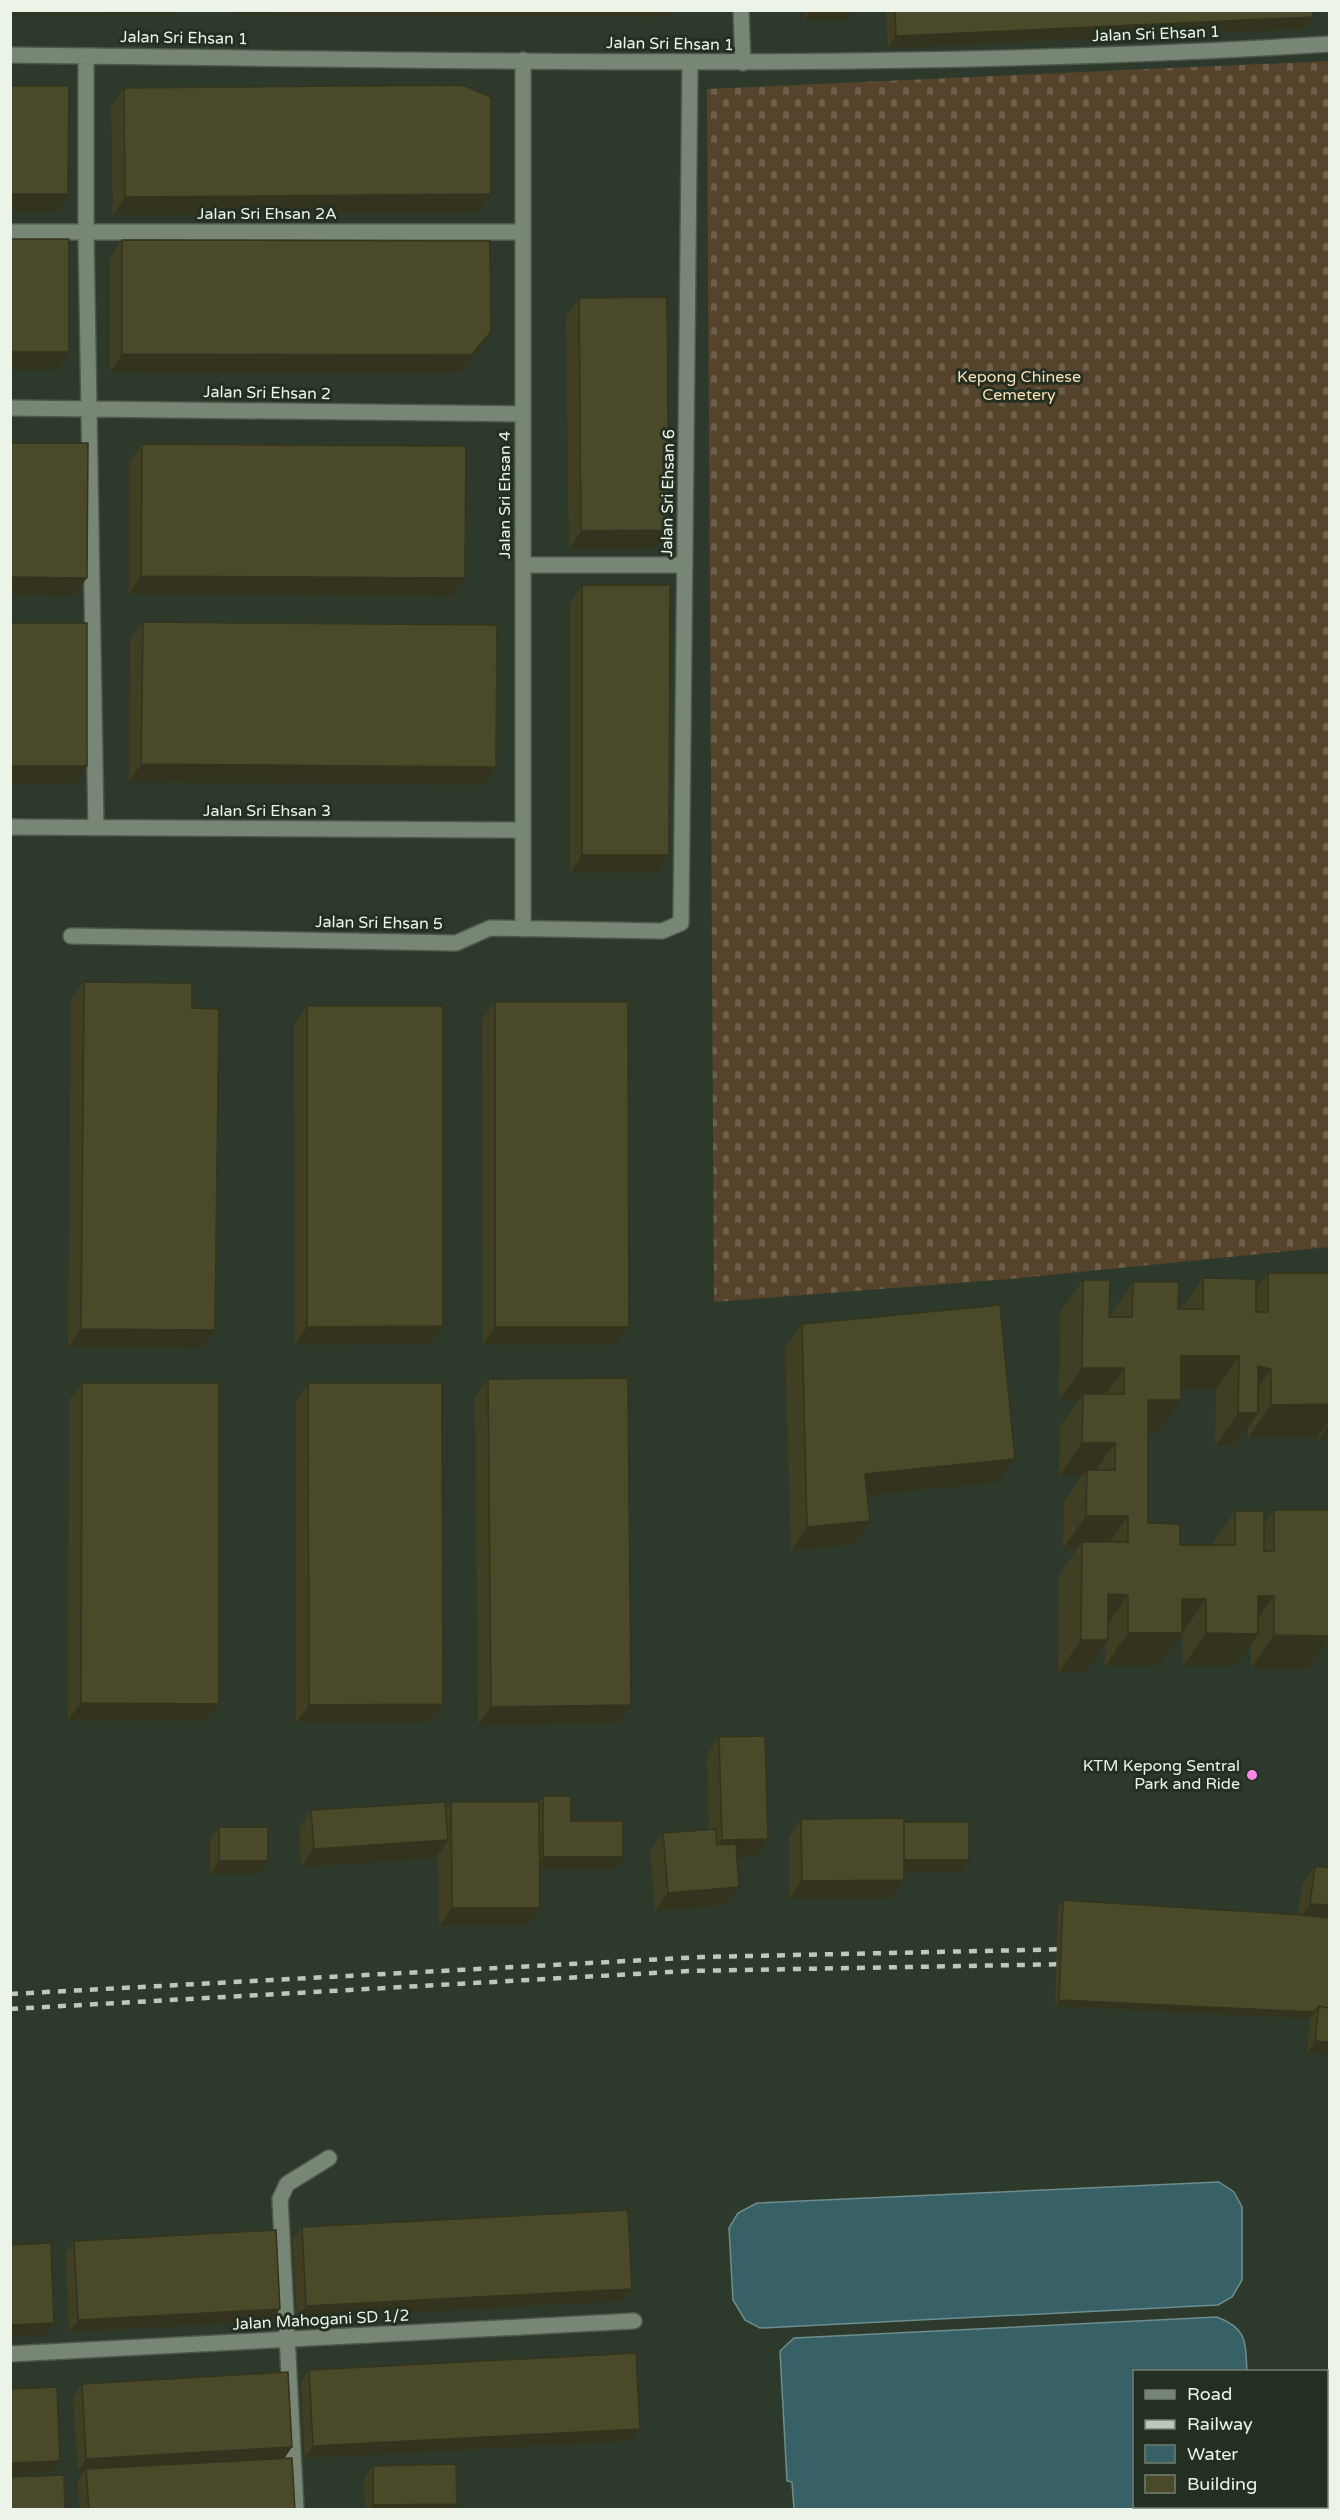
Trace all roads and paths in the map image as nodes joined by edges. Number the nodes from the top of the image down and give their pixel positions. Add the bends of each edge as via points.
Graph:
1 (741, 10) edge
2 (1329, 44) edge
3 (10, 55) edge
4 (86, 56) junction
5 (524, 60) junction
6 (690, 62) junction
7 (743, 63) junction
8 (10, 232) edge
9 (86, 232) junction
10 (524, 232) junction
11 (10, 408) edge
12 (89, 409) junction
13 (524, 414) junction
14 (524, 565) junction
15 (685, 565) junction
16 (10, 827) edge
17 (96, 828) junction
18 (524, 830) junction
19 (681, 923) joint
20 (524, 929) junction
21 (71, 936) dead end
22 (329, 2158) dead end
23 (634, 2321) dead end
24 (287, 2340) junction
25 (10, 2354) edge
26 (296, 2510) edge

1 - 7 street
2 - 7 street, Jalan Sri Ehsan 1 via 1246,50
3 - 4 street, Jalan Sri Ehsan 1
4 - 5 street, Jalan Sri Ehsan 1
4 - 9 street
5 - 6 street, Jalan Sri Ehsan 1
5 - 10 street, Jalan Sri Ehsan 4
6 - 7 street, Jalan Sri Ehsan 1
6 - 15 street, Jalan Sri Ehsan 6
8 - 9 street, Jalan Sri Ehsan 2A
9 - 10 street, Jalan Sri Ehsan 2A
9 - 12 street
10 - 13 street, Jalan Sri Ehsan 4
11 - 12 street, Jalan Sri Ehsan 2
12 - 13 street, Jalan Sri Ehsan 2
12 - 17 street
13 - 14 street, Jalan Sri Ehsan 4
14 - 15 street
14 - 18 street, Jalan Sri Ehsan 4
15 - 19 street, Jalan Sri Ehsan 6
16 - 17 street, Jalan Sri Ehsan 3
17 - 18 street, Jalan Sri Ehsan 3
18 - 20 street, Jalan Sri Ehsan 4
19 - 20 street, Jalan Sri Ehsan 5 via 662,931
20 - 21 street, Jalan Sri Ehsan 5 via 490,928 456,943
22 - 24 street via 287,2184 280,2199
23 - 24 street, Jalan Mahogani SD 1/2
24 - 25 street, Jalan Mahogani SD 1/2
24 - 26 street

